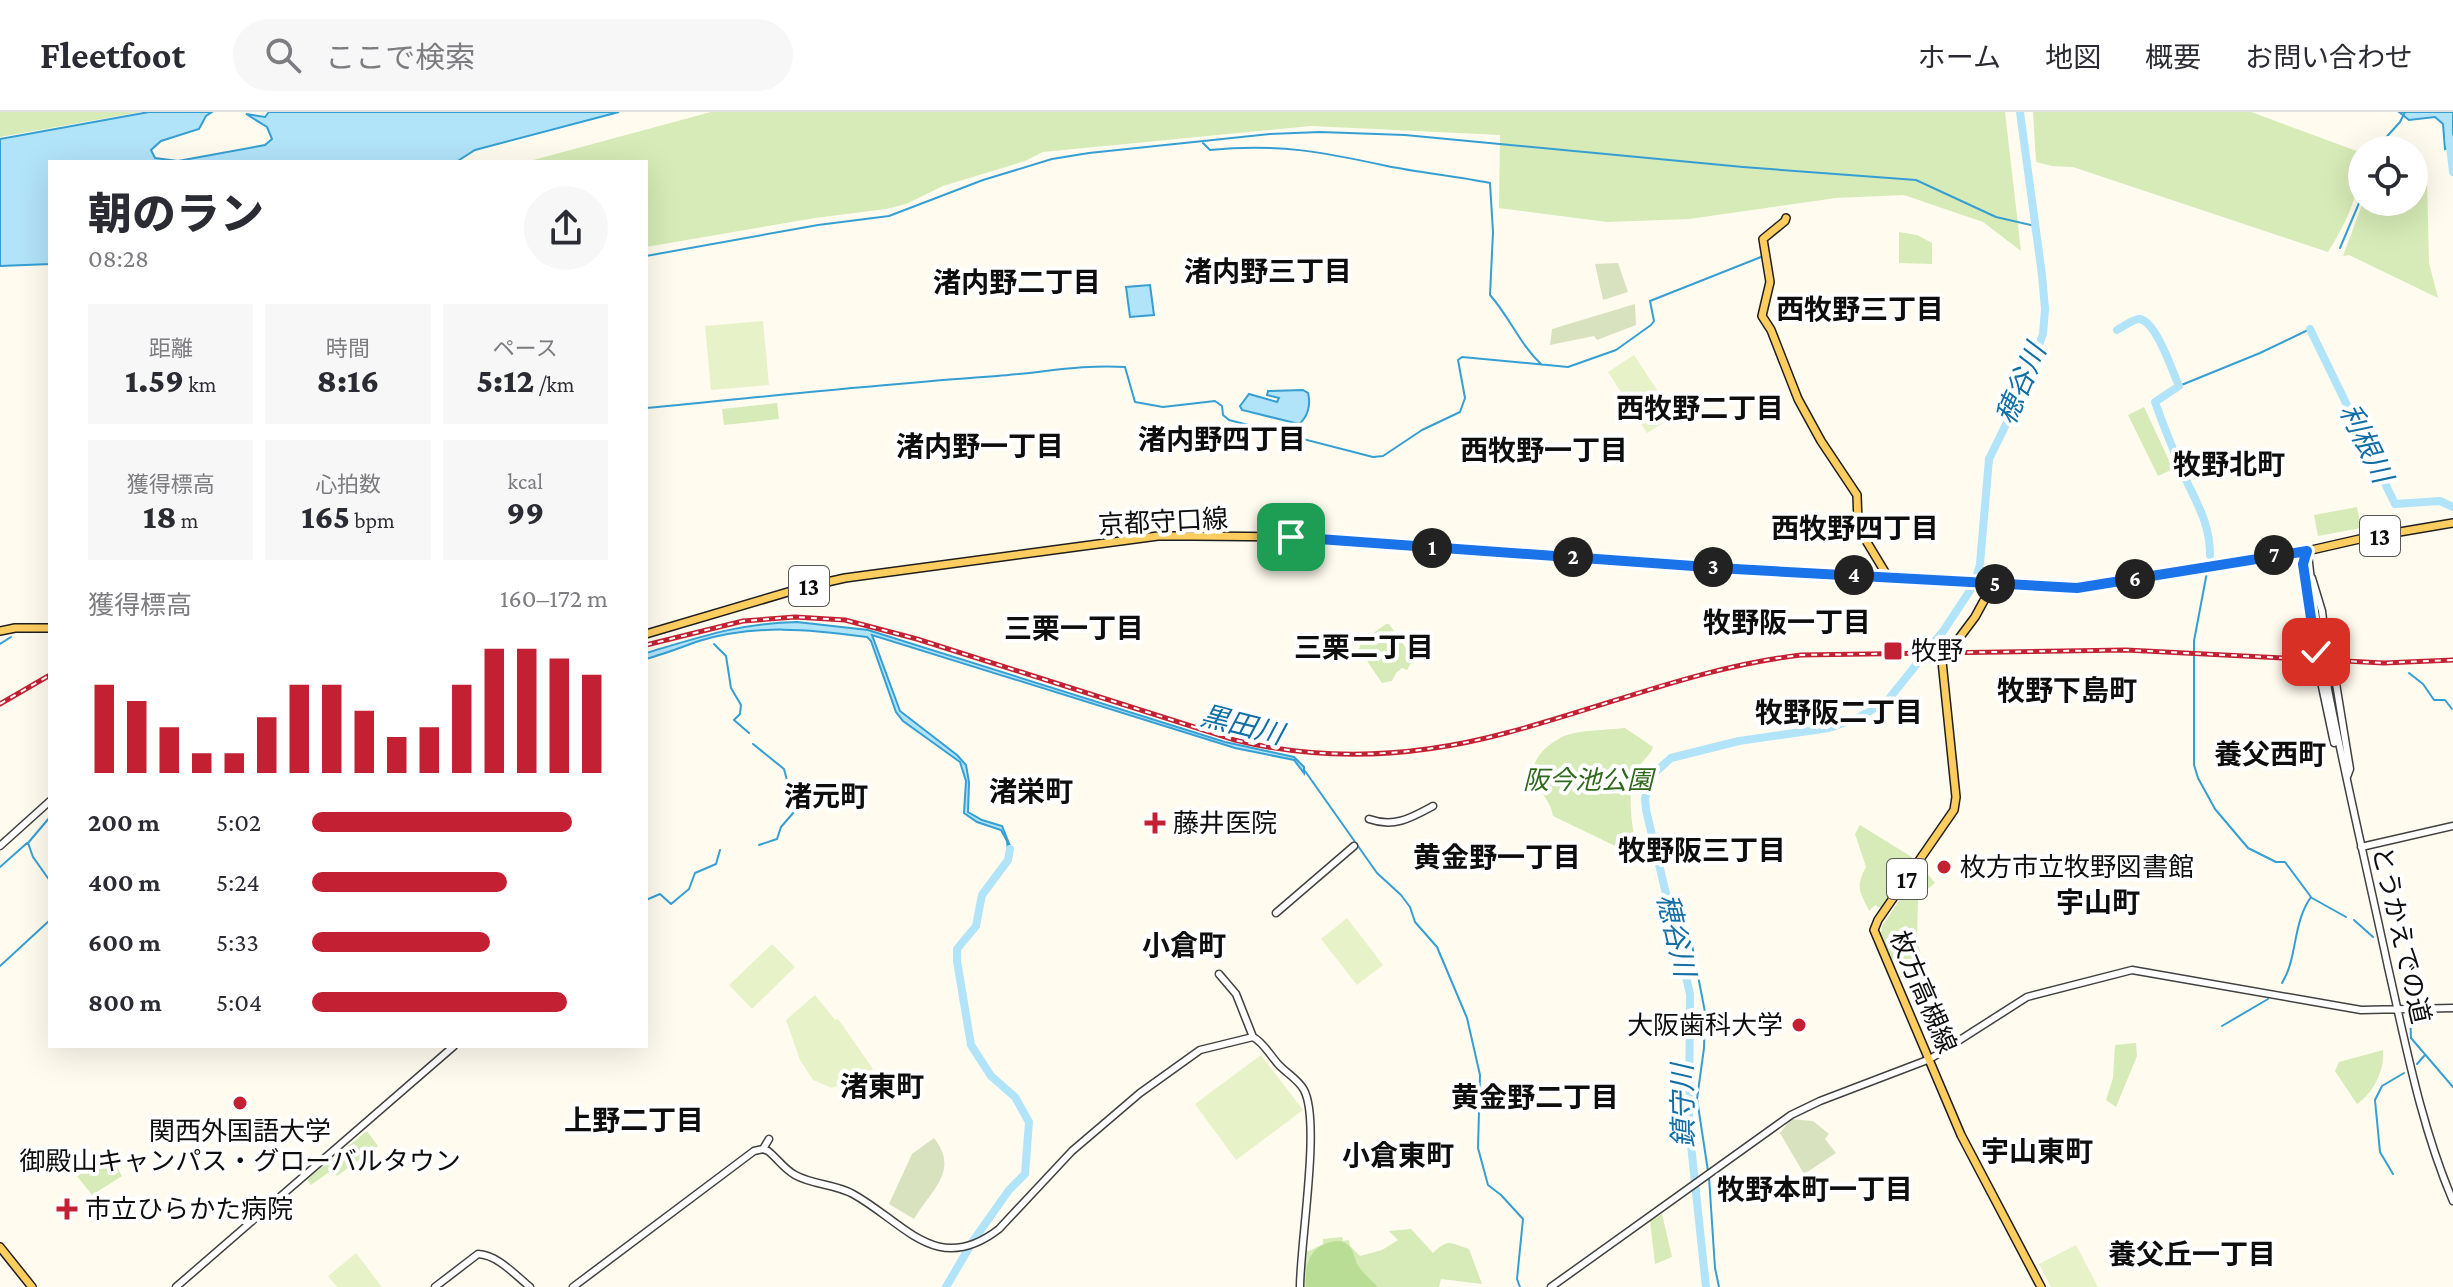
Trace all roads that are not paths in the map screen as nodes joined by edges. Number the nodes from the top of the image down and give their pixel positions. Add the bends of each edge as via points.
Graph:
1 (1786, 218) dead end
2 (2453, 523) edge
3 (2307, 551) junction
4 (2310, 575) junction
5 (1888, 577) junction
6 (1993, 584) junction
7 (48, 628) edge
8 (0, 631) edge
9 (648, 633) edge
10 (2317, 633) tunnel mouth
11 (2316, 652) dead end
12 (2327, 652) dead end
13 (2317, 663) dead end
14 (2333, 665) dead end
15 (2325, 674) tunnel mouth
16 (2346, 780) junction
17 (48, 803) edge
18 (1433, 806) dead end
19 (1369, 819) dead end
20 (2453, 826) edge
21 (0, 846) edge
22 (1354, 846) dead end
23 (2361, 847) junction
24 (1276, 913) dead end
25 (1219, 974) dead end
26 (2453, 1008) edge
27 (2397, 1009) junction
28 (1253, 1037) junction
29 (452, 1048) edge
30 (1930, 1059) junction
31 (769, 1139) dead end
32 (763, 1149) junction
33 (2453, 1201) edge
34 (0, 1247) edge
35 (32, 1287) edge
36 (176, 1287) edge
37 (435, 1287) edge
38 (530, 1287) edge
39 (573, 1287) edge
40 (1300, 1287) edge
41 (1551, 1287) edge
42 (2041, 1287) edge

1 - 5 main road via 1763,239 1770,282 1762,316 1798,399 1857,495 1862,534
2 - 3 main road, 京都守口線 / 13
3 - 4 street
3 - 6 main road, 京都守口線 / 13 via 2077,588
3 - 11 street via 2303,564
4 - 10 street
4 - 12 street via 2316,583
5 - 6 main road, 京都守口線 / 13
5 - 9 main road, 京都守口線 / 13 via 1291,537 1158,536 845,578
6 - 30 main road, 枚方高槻線 / 17 via 1942,661 1954,810 1874,930
7 - 8 main road
13 - 16 street
14 - 16 street via 2350,769
15 - 16 street, とうかえでの道
16 - 23 street, とうかえでの道
17 - 21 street
18 - 19 street via 1398,823
20 - 23 street
22 - 24 street
23 - 27 street, とうかえでの道
25 - 28 street via 1236,994
26 - 27 street
27 - 30 street via 2361,1010 2132,970 2021,999
27 - 33 street, とうかえでの道 via 2433,1154
28 - 32 street via 1193,1054 1072,1151 999,1229 956,1249 925,1243 857,1196 796,1176
28 - 40 street via 1306,1093 1310,1142
29 - 36 street
30 - 41 street via 1803,1109 1766,1131
30 - 42 main road, 枚方高槻線 / 17 via 1961,1135
31 - 32 street
32 - 39 street
34 - 35 main road
37 - 38 street via 478,1254 496,1259

